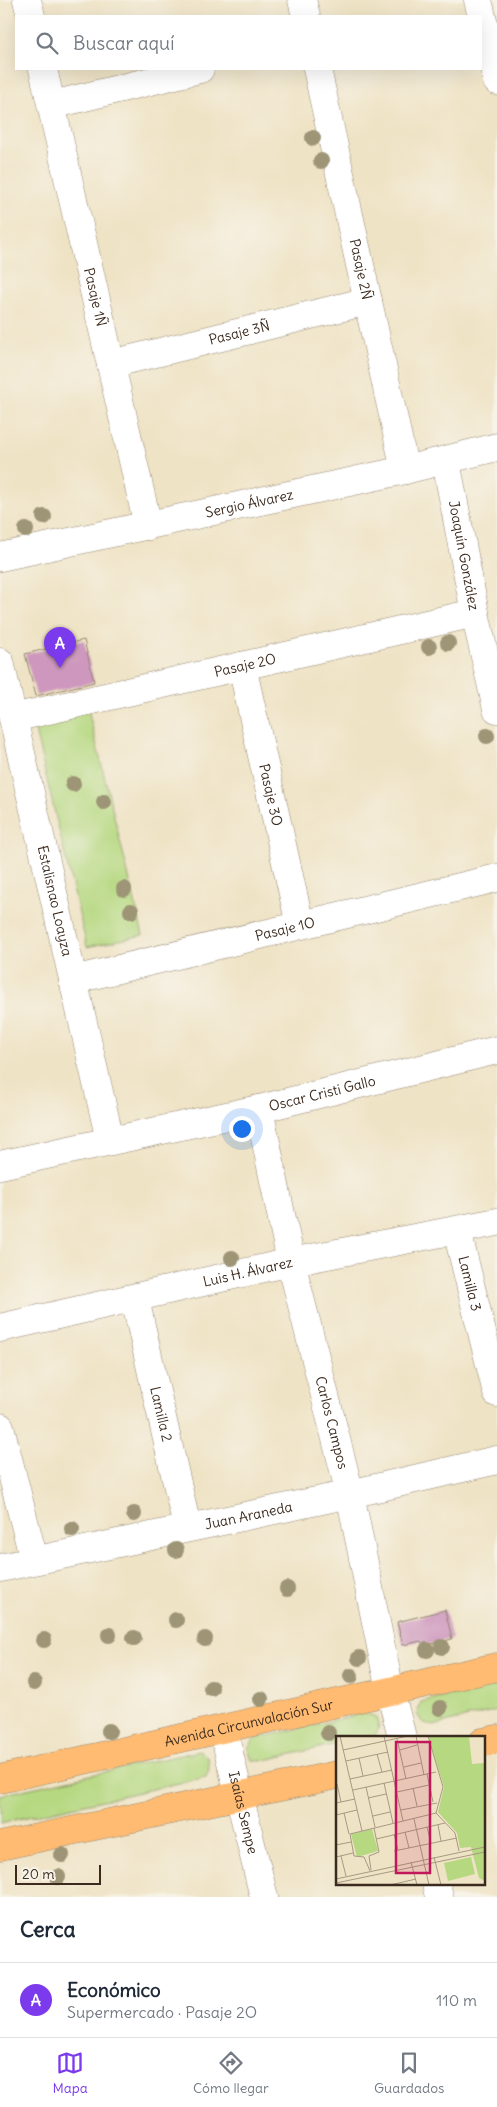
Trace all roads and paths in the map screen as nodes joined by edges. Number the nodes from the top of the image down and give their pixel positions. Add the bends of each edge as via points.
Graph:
1 (26, 0) edge
2 (302, 0) edge
3 (478, 0) edge
4 (30, 15) edge
5 (306, 15) edge
6 (482, 15) edge
7 (482, 17) edge
8 (43, 70) edge
9 (196, 70) edge
10 (317, 70) edge
11 (497, 81) edge
12 (52, 105) junction
13 (368, 301) junction
14 (111, 364) junction
15 (497, 446) edge
16 (446, 461) junction
17 (405, 470) junction
18 (148, 526) junction
19 (0, 557) edge
20 (475, 613) junction
21 (0, 662) edge
22 (242, 666) junction
23 (497, 709) edge
24 (13, 718) junction
25 (497, 878) edge
26 (300, 925) junction
27 (73, 980) junction
28 (497, 1050) edge
29 (259, 1109) junction
30 (110, 1140) junction
31 (0, 1165) edge
32 (497, 1222) edge
33 (457, 1231) junction
34 (291, 1262) junction
35 (135, 1299) junction
36 (0, 1328) edge
37 (497, 1393) edge
38 (0, 1427) edge
39 (497, 1460) edge
40 (350, 1494) junction
41 (188, 1527) junction
42 (34, 1560) junction
43 (0, 1568) edge
44 (497, 1667) edge
45 (390, 1691) junction
46 (223, 1729) junction
47 (402, 1736) edge
48 (497, 1738) edge
49 (484, 1742) edge
50 (336, 1775) edge
51 (0, 1779) edge
52 (240, 1797) junction
53 (0, 1846) edge
54 (436, 1884) edge
55 (264, 1897) edge
56 (439, 1897) edge

1 - 4 street
2 - 5 street
3 - 6 street
7 - 11 street
8 - 12 street, Pasaje 1Ñ
9 - 12 street
10 - 13 street, Pasaje 2Ñ
12 - 14 street, Pasaje 1Ñ
13 - 14 street, Pasaje 3Ñ
13 - 17 street, Pasaje 2Ñ
14 - 18 street, Pasaje 1Ñ
15 - 16 street, Sergio Álvarez
16 - 17 street, Sergio Álvarez
16 - 20 street, Joaquín González
17 - 18 street, Sergio Álvarez
18 - 19 street, Sergio Álvarez
20 - 22 street, Pasaje 2O
20 - 23 street, Joaquín González
21 - 24 street, Estalisnao Loayza
22 - 24 street, Pasaje 2O
22 - 26 street, Pasaje 3O
24 - 27 street, Estalisnao Loayza
25 - 26 street, Pasaje 1O
26 - 27 street, Pasaje 1O
27 - 30 street, Estalisnao Loayza
28 - 29 street, Oscar Cristi Gallo
29 - 30 street, Oscar Cristi Gallo
29 - 34 street, Carlos Campos
30 - 31 street, Oscar Cristi Gallo
32 - 33 street, Luis H. Álvarez
33 - 34 street, Luis H. Álvarez
33 - 37 street, Lamilla 3
34 - 35 street, Luis H. Álvarez
34 - 40 street, Carlos Campos
35 - 36 street, Luis H. Álvarez
35 - 41 street, Lamilla 2
38 - 42 street
39 - 40 street, Juan Araneda
40 - 41 street, Juan Araneda
40 - 45 street, Carlos Campos
41 - 42 street, Juan Araneda
42 - 43 street, Juan Araneda
44 - 45 main road, Avenida Circunvalación Sur
45 - 46 main road, Avenida Circunvalación Sur
45 - 47 street, Carlos Campos
46 - 51 main road, Avenida Circunvalación Sur
46 - 52 street, Isaías Sempe
48 - 49 main road
50 - 52 main road
52 - 53 main road
52 - 55 street, Isaías Sempe
54 - 56 street

